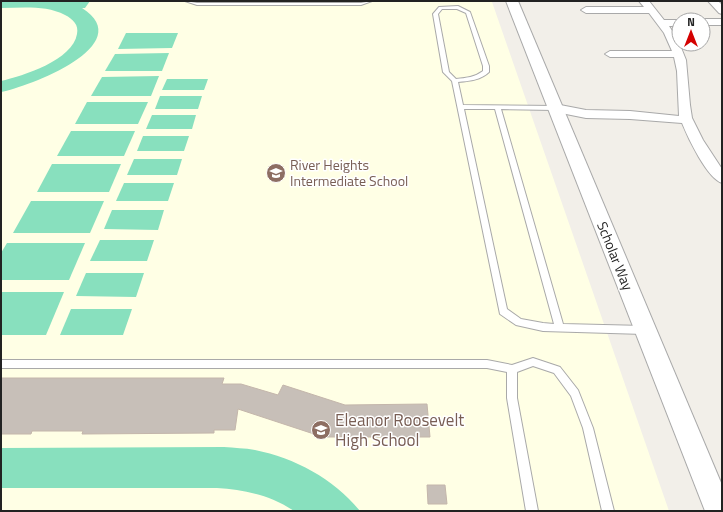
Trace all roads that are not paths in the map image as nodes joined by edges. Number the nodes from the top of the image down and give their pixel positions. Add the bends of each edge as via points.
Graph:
1 (187, 1) edge
2 (370, 1) edge
3 (512, 1) edge
4 (713, 1) edge
5 (648, 5) edge
6 (586, 10) dead end
7 (722, 11) edge
8 (661, 22) junction
9 (671, 22) edge
10 (711, 22) edge
11 (722, 22) edge
12 (610, 54) dead end
13 (679, 54) junction
14 (454, 81) junction
15 (460, 107) junction
16 (498, 108) junction
17 (555, 108) junction
18 (685, 115) junction
19 (722, 178) edge
20 (559, 327) junction
21 (644, 330) junction
22 (1, 364) edge
23 (512, 369) junction
24 (532, 511) edge
25 (608, 511) edge
26 (718, 511) edge

1 - 2 lane via 196,4 361,4
3 - 17 street, Scholar Way
4 - 7 street
5 - 6 street
5 - 8 street
8 - 9 street
8 - 13 street
10 - 11 street
12 - 13 street
13 - 18 street via 682,64
14 - 14 lane via 482,75 486,72 486,66 468,12 458,7 441,8 435,14 446,72
14 - 15 lane
15 - 16 lane
15 - 20 lane via 503,311 519,322
16 - 17 lane
16 - 20 lane
17 - 18 street via 586,114
17 - 21 street, Scholar Way
18 - 19 street via 704,154
20 - 21 lane
21 - 26 street, Scholar Way
22 - 23 lane via 487,364
23 - 24 lane via 512,398
23 - 25 lane via 533,362 557,370 575,393 588,428

